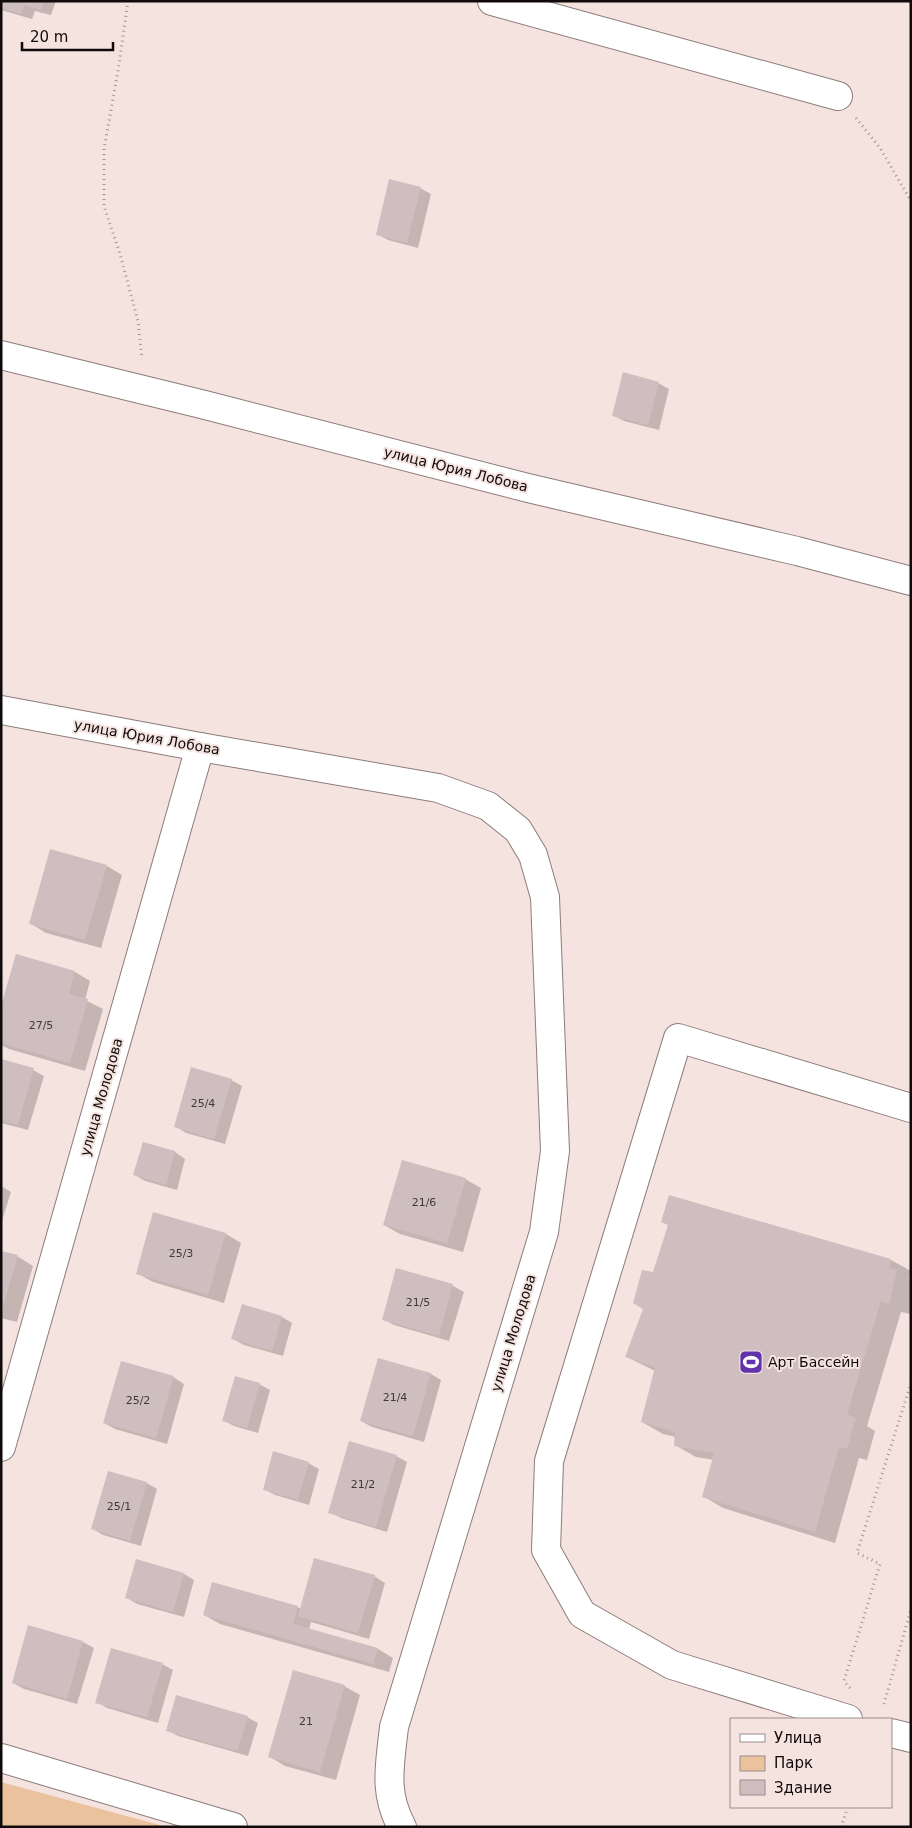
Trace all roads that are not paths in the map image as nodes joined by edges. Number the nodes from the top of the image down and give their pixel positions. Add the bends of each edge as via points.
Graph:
1 (492, 1) edge
2 (838, 96) road end
3 (1, 355) edge
4 (911, 581) edge
5 (1, 710) edge
6 (200, 747) junction
7 (518, 830) joint
8 (911, 1108) edge
9 (1, 1447) edge
10 (845, 1718) edge
11 (892, 1733) edge
12 (911, 1738) edge
13 (1, 1758) edge
14 (233, 1827) edge
15 (402, 1827) edge

1 - 2 street
3 - 4 street, улица Юрия Лобова
5 - 6 street, улица Юрия Лобова
6 - 7 street, улица Юрия Лобова via 438,788 488,806
6 - 9 street, улица Молодова
7 - 15 street, улица Молодова via 533,855 545,898 555,1151 544,1232 394,1727 388,1780
8 - 10 street via 678,1038 549,1461 546,1550 582,1614 672,1665
11 - 12 street
13 - 14 street

